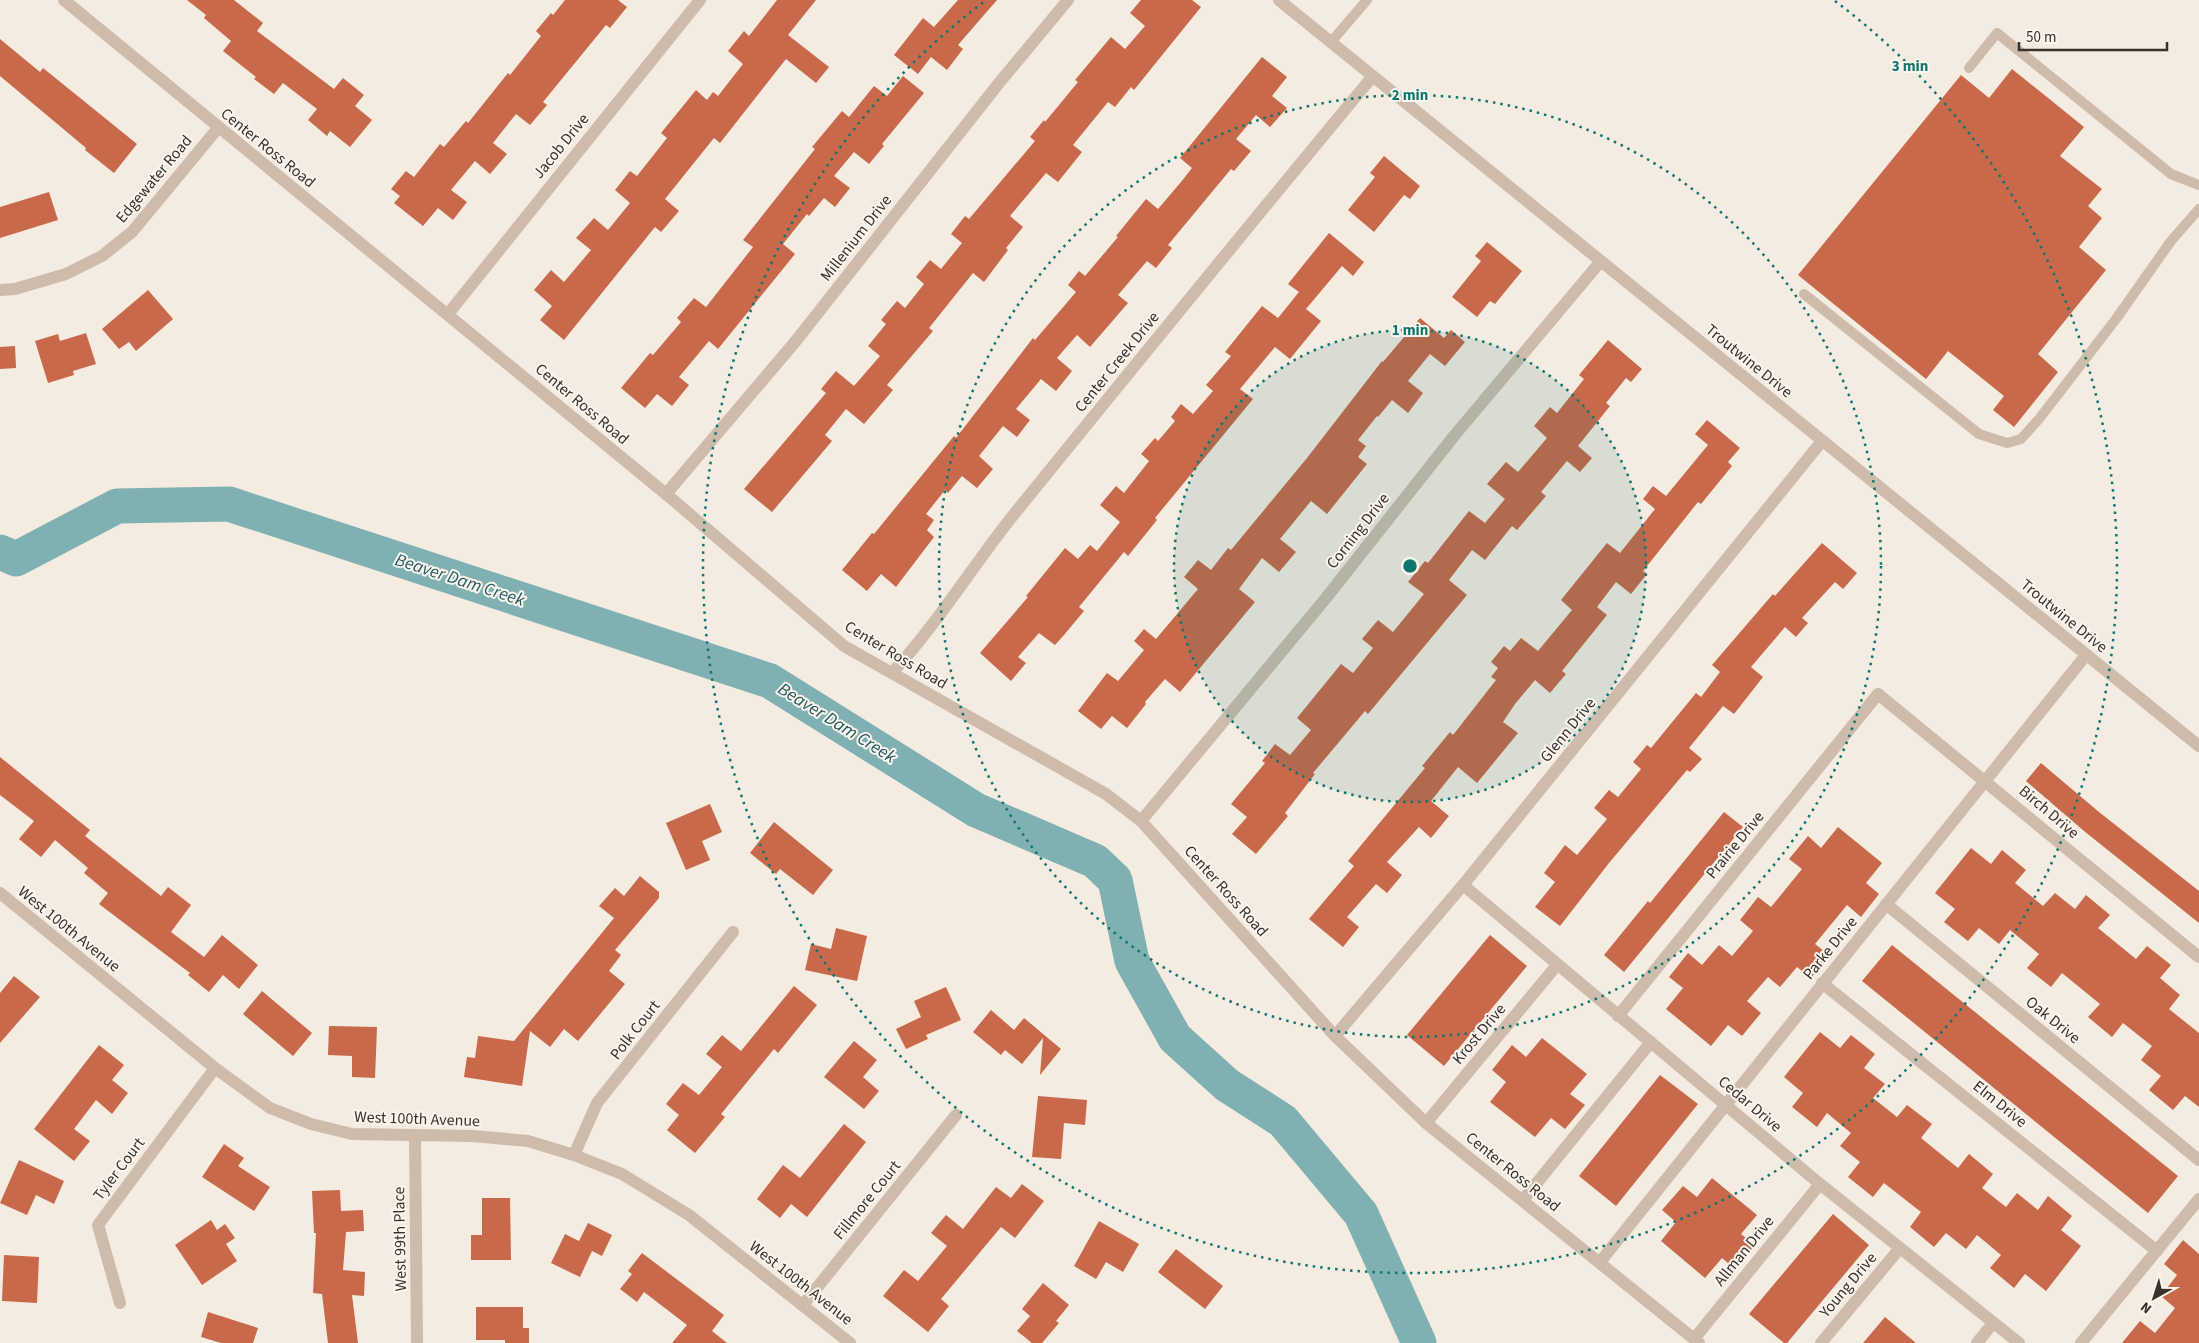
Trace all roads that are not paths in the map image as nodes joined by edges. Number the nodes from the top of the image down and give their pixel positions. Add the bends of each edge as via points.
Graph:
1 (64, 0) edge
2 (700, 0) edge
3 (1068, 0) edge
4 (1279, 0) edge
5 (1367, 0) edge
6 (1331, 42) junction
7 (1968, 68) dead end
8 (1373, 76) junction
9 (218, 128) junction
10 (2199, 185) edge
11 (2199, 209) edge
12 (1601, 261) junction
13 (0, 290) edge
14 (1804, 294) dead end
15 (448, 314) junction
16 (1822, 441) junction
17 (666, 494) junction
18 (2086, 655) junction
19 (892, 673) junction
20 (1878, 694) joint
21 (2199, 746) edge
22 (1985, 780) junction
23 (1141, 821) junction
24 (1463, 885) junction
25 (0, 893) edge
26 (1886, 904) junction
27 (733, 932) dead end
28 (2199, 958) edge
29 (1557, 965) junction
30 (1822, 983) junction
31 (1618, 1016) junction
32 (1334, 1036) junction
33 (1651, 1042) junction
34 (215, 1068) junction
35 (1726, 1105) junction
36 (956, 1114) dead end
37 (1426, 1123) junction
38 (415, 1135) junction
39 (574, 1155) junction
40 (2199, 1160) edge
41 (1820, 1184) junction
42 (2199, 1199) edge
43 (1523, 1200) junction
44 (1900, 1248) junction
45 (2157, 1251) junction
46 (1600, 1262) junction
47 (120, 1303) dead end
48 (803, 1305) junction
49 (1993, 1323) junction
50 (1696, 1341) edge
51 (417, 1343) edge
52 (850, 1343) edge
53 (1821, 1343) edge
54 (1977, 1343) edge
55 (2019, 1343) edge
56 (2081, 1343) edge

1 - 9 street, Center Ross Road
2 - 15 street, Jacob Drive
3 - 17 street, Millenium Drive via 796,342
4 - 6 street, Troutwine Drive
5 - 6 lane
6 - 8 street, Troutwine Drive
7 - 10 lane via 1997,33 2172,174
8 - 12 street, Troutwine Drive
8 - 19 street, Center Creek Drive via 1017,510
9 - 13 street, Edgewater Road via 132,232 102,256 66,274 15,289
9 - 15 street, Center Ross Road
11 - 14 lane via 2171,241 2039,419 2020,439 2007,443 1978,434
12 - 16 street, Troutwine Drive
12 - 23 street, Corning Drive via 1454,436 1326,598
15 - 17 street, Center Ross Road
16 - 18 street, Troutwine Drive
16 - 24 street, Glenn Drive
17 - 19 street, Center Ross Road via 844,646
18 - 21 street, Troutwine Drive
18 - 22 street, Parke Drive
19 - 23 street, Center Ross Road via 1106,794
20 - 22 street, Birch Drive
20 - 31 street, Prairie Drive
22 - 26 street, Parke Drive
22 - 28 street, Birch Drive
23 - 32 street, Center Ross Road
24 - 29 street, Cedar Drive
24 - 32 street, Glenn Drive
25 - 34 street, West 100th Avenue
26 - 30 street, Parke Drive
26 - 40 street, Oak Drive
27 - 39 street, Polk Court via 597,1103
29 - 31 street, Cedar Drive
29 - 37 street, Krost Drive
30 - 35 street, Parke Drive
30 - 45 street, Elm Drive
31 - 33 street, Cedar Drive
32 - 37 street, Center Ross Road
33 - 35 street, Cedar Drive
33 - 43 street
34 - 38 street, West 100th Avenue via 270,1108 311,1124 352,1134
34 - 47 street, Tyler Court via 98,1225
35 - 41 street, Cedar Drive
35 - 46 street, Parke Drive
36 - 48 street, Fillmore Court
37 - 43 street, Center Ross Road
38 - 39 street, West 100th Avenue via 528,1141
38 - 51 street, West 99th Place
39 - 48 street, West 100th Avenue via 622,1174 670,1202
41 - 44 street, Cedar Drive
41 - 50 street, Allman Drive
42 - 45 street
43 - 46 street, Center Ross Road
44 - 49 street, Cedar Drive
44 - 53 street, Young Drive
45 - 56 street
46 - 50 street, Center Ross Road
48 - 52 street, West 100th Avenue
49 - 54 street
49 - 55 street, Cedar Drive

